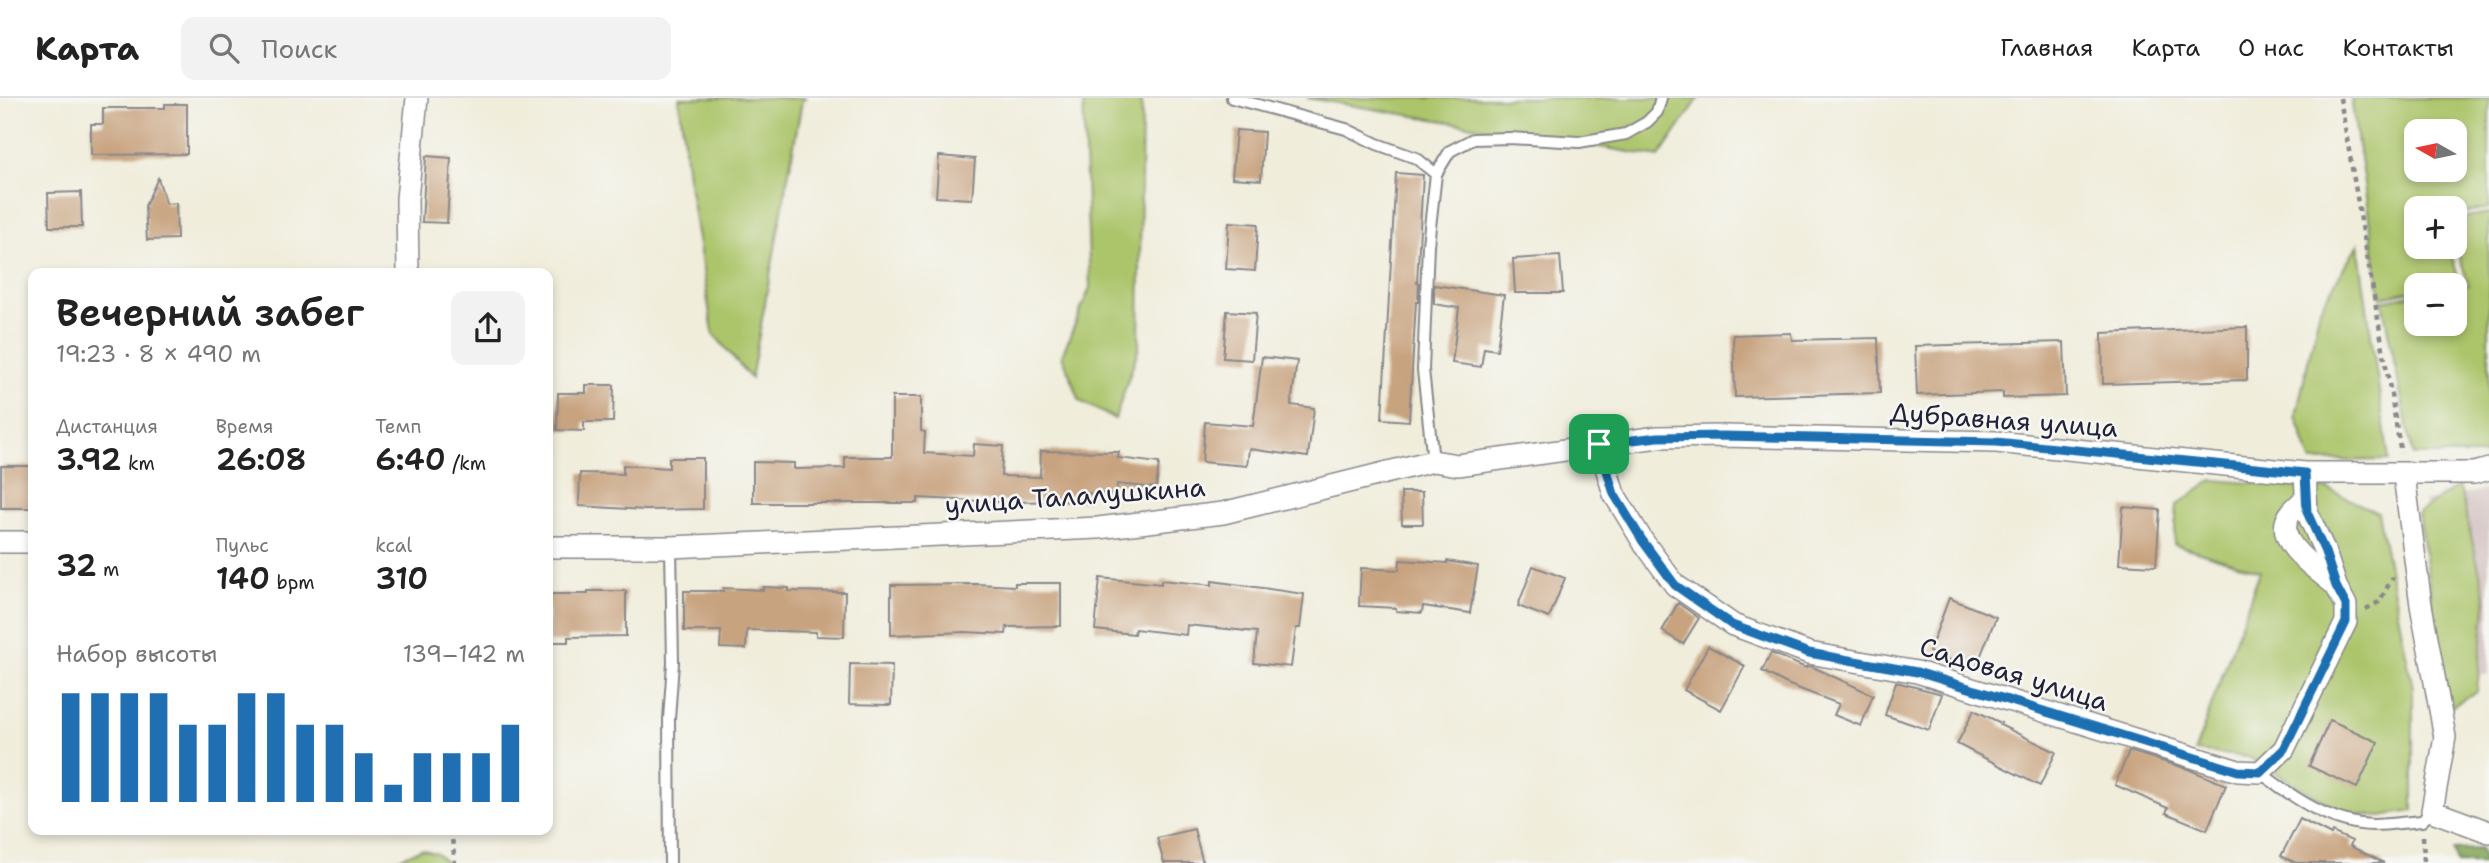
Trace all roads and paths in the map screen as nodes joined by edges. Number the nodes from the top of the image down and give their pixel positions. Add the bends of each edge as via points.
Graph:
1 (416, 98) edge
2 (1232, 98) edge
3 (1661, 98) edge
4 (2340, 98) edge
5 (1436, 174) junction
6 (408, 268) edge
7 (1599, 444) junction
8 (1433, 461) junction
9 (2489, 469) edge
10 (2305, 473) junction
11 (2404, 474) junction
12 (2306, 498) junction
13 (0, 542) edge
14 (28, 542) edge
15 (553, 547) edge
16 (671, 547) junction
17 (2414, 552) junction
18 (2336, 586) junction
19 (2346, 622) junction
20 (2260, 772) junction
21 (2427, 816) junction
22 (2489, 832) edge
23 (452, 835) edge
24 (455, 863) edge
25 (670, 863) edge
26 (2424, 863) edge

1 - 6 street via 407,199
2 - 5 lane via 1346,129 1416,158
3 - 5 lane via 1647,122 1626,134 1579,142 1473,139 1450,151
4 - 11 path
5 - 8 lane via 1423,370
7 - 8 street, улица Талалушкина via 1458,465
7 - 10 street, Дубравная улица via 1724,436 1996,442
7 - 20 street, Садовая улица via 1614,494 1675,585 1732,625 1809,653 1917,672 2238,771
8 - 16 street, улица Талалушкина via 1223,513 1098,528
9 - 11 street, Дубравная улица
10 - 11 street, Дубравная улица
10 - 12 street
11 - 17 street
12 - 18 street via 2307,512
12 - 18 street via 2289,516 2288,542
13 - 14 street
15 - 16 street, улица Талалушкина
16 - 25 lane
17 - 19 path via 2379,602
17 - 21 street via 2445,737
18 - 19 street via 2346,605
19 - 20 street via 2284,749
20 - 21 lane via 2292,797 2336,817 2371,825
21 - 22 street
21 - 26 path
23 - 24 path

